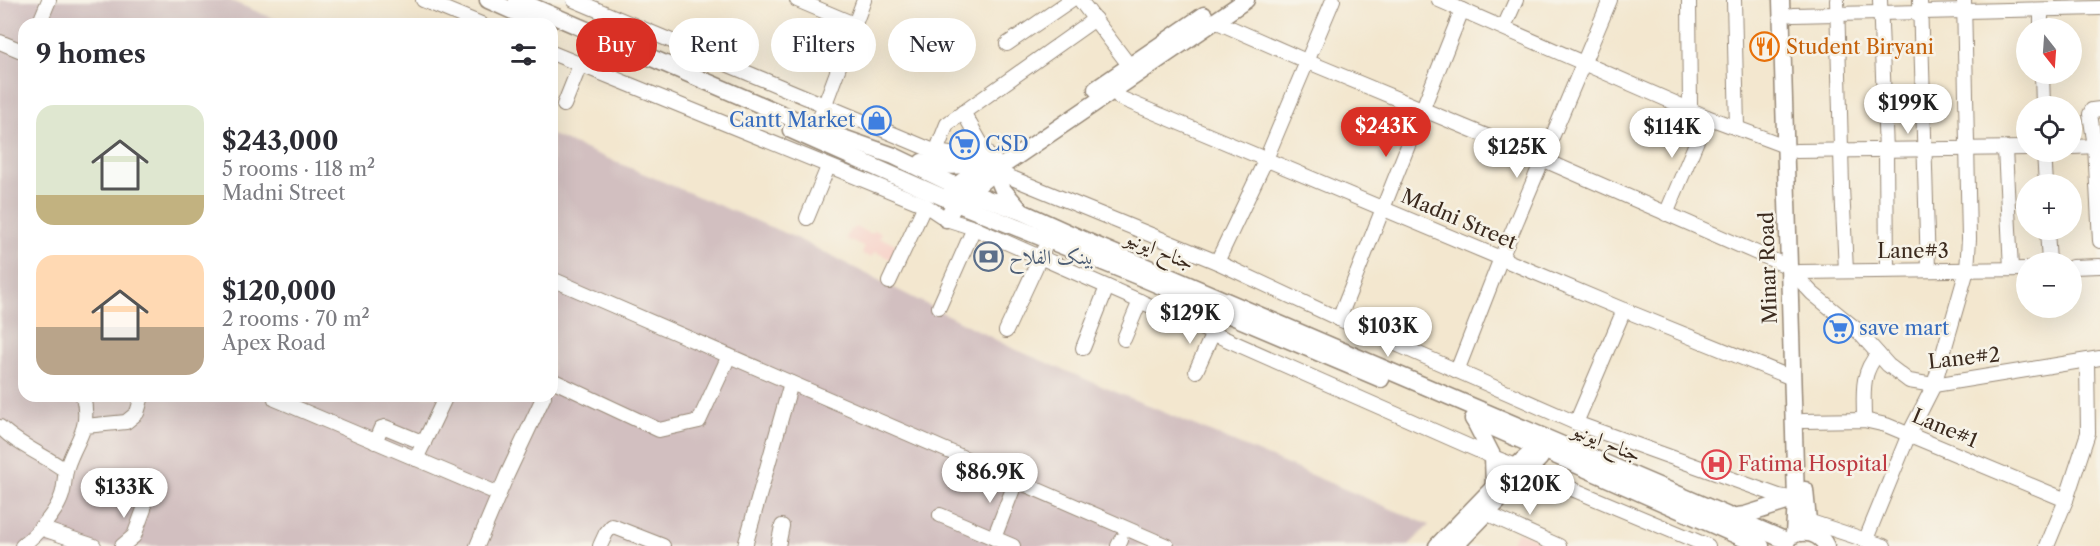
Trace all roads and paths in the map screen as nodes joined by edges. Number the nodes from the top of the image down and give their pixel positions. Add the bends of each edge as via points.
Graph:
1 (49, 0) edge
2 (423, 0) edge
3 (488, 0) edge
4 (517, 0) edge
5 (574, 0) edge
6 (796, 0) edge
7 (864, 0) edge
8 (1071, 0) edge
9 (1080, 0) edge
10 (1226, 0) edge
11 (1246, 0) edge
12 (1333, 0) edge
13 (1439, 0) edge
14 (1516, 0) edge
15 (1610, 0) edge
16 (1689, 0) edge
17 (1734, 0) edge
18 (1781, 0) edge
19 (2080, 4) edge
20 (2022, 5) edge
21 (1965, 6) edge
22 (2004, 6) edge
23 (1792, 7) edge
24 (1838, 7) edge
25 (1880, 7) edge
26 (1920, 7) edge
27 (2100, 8) edge
28 (1462, 9) junction
29 (2041, 10) junction
30 (42, 18) edge
31 (466, 18) edge
32 (528, 18) edge
33 (840, 18) edge
34 (856, 18) edge
35 (2041, 18) edge
36 (1095, 19) junction
37 (1215, 21) junction
38 (1504, 27) junction
39 (558, 31) edge
40 (0, 42) edge
41 (1007, 44) dead end
42 (18, 50) edge
43 (558, 56) edge
44 (1306, 61) junction
45 (1582, 62) junction
46 (576, 63) edge
47 (1129, 65) junction
48 (577, 72) edge
49 (597, 72) edge
50 (837, 72) edge
51 (1110, 86) junction
52 (564, 105) dead end
53 (825, 106) junction
54 (1690, 108) junction
55 (1422, 109) junction
56 (2100, 109) edge
57 (963, 112) junction
58 (1707, 117) junction
59 (816, 128) junction
60 (1737, 128) junction
61 (2097, 146) edge
62 (2082, 147) edge
63 (2016, 148) edge
64 (1791, 149) junction
65 (1967, 149) junction
66 (2005, 149) junction
67 (1924, 150) junction
68 (1841, 151) junction
69 (1886, 151) junction
70 (936, 152) junction
71 (894, 156) junction
72 (1266, 159) junction
73 (1542, 159) junction
74 (993, 166) junction
75 (828, 167) junction
76 (913, 193) junction
77 (957, 195) junction
78 (2099, 203) edge
79 (1383, 209) junction
80 (1022, 212) junction
81 (1666, 214) junction
82 (942, 215) junction
83 (988, 215) junction
84 (807, 218) dead end
85 (974, 228) junction
86 (1049, 240) junction
87 (2100, 241) edge
88 (1040, 256) junction
89 (1501, 258) junction
90 (1217, 262) junction
91 (2082, 267) edge
92 (2100, 267) edge
93 (2011, 269) junction
94 (2016, 269) edge
95 (1887, 270) junction
96 (1928, 270) junction
97 (1967, 270) junction
98 (1846, 271) junction
99 (1796, 273) junction
100 (558, 282) edge
101 (889, 282) dead end
102 (1107, 287) junction
103 (1140, 301) junction
104 (939, 307) dead end
105 (1624, 310) junction
106 (1340, 319) junction
107 (1006, 332) dead end
108 (1213, 333) junction
109 (1124, 339) dead end
110 (1083, 348) dead end
111 (1878, 354) junction
112 (729, 356) junction
113 (2094, 359) edge
114 (1196, 371) dead end
115 (1457, 371) junction
116 (1792, 378) junction
117 (558, 383) edge
118 (791, 383) junction
119 (1934, 385) junction
120 (84, 402) edge
121 (140, 402) edge
122 (282, 402) edge
123 (443, 402) edge
124 (541, 402) edge
125 (1474, 420) junction
126 (1864, 420) junction
127 (1803, 421) junction
128 (1576, 423) junction
129 (85, 426) junction
130 (0, 427) edge
131 (1910, 434) junction
132 (375, 442) junction
133 (424, 443) junction
134 (1545, 444) junction
135 (1493, 457) junction
136 (416, 459) junction
137 (1521, 468) junction
138 (66, 471) junction
139 (1016, 481) junction
140 (1494, 487) junction
141 (499, 494) junction
142 (1796, 499) junction
143 (2066, 500) junction
144 (144, 509) dead end
145 (940, 514) dead end
146 (1488, 514) junction
147 (1729, 517) junction
148 (782, 526) dead end
149 (40, 528) junction
150 (994, 538) junction
151 (1820, 538) edge
152 (1866, 539) junction
153 (1788, 541) edge
154 (1693, 543) edge
155 (22, 546) edge
156 (94, 546) edge
157 (122, 546) edge
158 (477, 546) edge
159 (600, 546) edge
160 (663, 546) edge
161 (746, 546) edge
162 (778, 546) edge
163 (1009, 546) edge
164 (1167, 546) edge
165 (1437, 546) edge
166 (1455, 546) edge
167 (1559, 546) edge
168 (1708, 546) edge
169 (1761, 546) edge
170 (1884, 546) edge
171 (2047, 546) edge

1 - 30 street
2 - 31 street
3 - 32 main road
4 - 59 main road, جناح ایونیو
5 - 53 street
6 - 33 street
7 - 34 street
8 - 41 street
9 - 36 street
10 - 47 main road
11 - 37 main road
12 - 44 street
13 - 28 street
14 - 38 street
15 - 45 street
16 - 54 street
17 - 60 street
18 - 64 main road, Minar Road
19 - 27 street
19 - 29 street
20 - 22 street
20 - 29 street
21 - 22 street
21 - 26 street
21 - 65 street
23 - 24 street
23 - 64 main road, Minar Road
24 - 25 street
24 - 68 street
25 - 26 street
25 - 69 street
26 - 67 street
28 - 38 street
28 - 55 street
29 - 35 street
36 - 47 street
36 - 57 street
37 - 44 street
37 - 51 main road
38 - 45 street
39 - 76 main road, جناح ایونیو
40 - 42 street
43 - 46 street
44 - 55 street
44 - 72 street
45 - 54 street
45 - 73 street
47 - 51 main road
48 - 52 street
49 - 75 street
50 - 53 street
51 - 72 street, Madni Street via 1120,98
51 - 74 main road
53 - 59 street
53 - 70 street
54 - 58 street
55 - 73 street
55 - 79 street
56 - 61 street via 2091,112
57 - 70 street via 947,124
57 - 74 street
58 - 60 street
58 - 81 street
59 - 71 main road, جناح ایونیو
60 - 64 street
61 - 62 street
61 - 78 street
63 - 66 street
64 - 68 street
64 - 99 main road, Minar Road
65 - 66 street
65 - 67 street
65 - 97 street
66 - 93 street
67 - 69 street
67 - 96 street
68 - 69 street
68 - 98 street
69 - 95 street
70 - 74 street
71 - 74 main road via 940,166
71 - 77 main road, جناح ایونیو
72 - 79 street, Madni Street
72 - 90 street
73 - 81 street
73 - 89 street
74 - 77 main road
74 - 80 main road via 1003,190
74 - 90 street
75 - 76 street
75 - 84 street
76 - 77 main road, جناح ایونیو
76 - 82 street
77 - 80 main road, جناح ایونیو
77 - 82 main road
77 - 83 main road, جناح ایونیو
78 - 87 street
79 - 89 street, Madni Street
79 - 106 street
80 - 134 main road, جناح ایونیو
81 - 99 street
82 - 83 street
82 - 85 street
82 - 101 street
83 - 86 main road, جناح ایونیو
85 - 88 street
85 - 104 street
86 - 88 street
86 - 125 main road, جناح ایونیو
88 - 102 street
88 - 107 street
89 - 105 street, Madni Street
89 - 115 street
90 - 106 street
91 - 92 street
93 - 94 street, Lane#3
93 - 97 street, Lane#3
95 - 96 street, Lane#3
95 - 98 street, Lane#3
96 - 97 street, Lane#3
97 - 119 street
98 - 99 street, Lane#3
99 - 111 street, Lane#2 via 1812,293 1857,329
99 - 116 main road, Minar Road
99 - 127 main road, Minar Road
100 - 112 street
102 - 103 street
102 - 110 street
103 - 108 street
103 - 109 street
105 - 116 street, Madni Street
105 - 128 street
106 - 115 street
108 - 114 street
108 - 135 street
111 - 119 street, Lane#2 via 1909,381
111 - 126 street via 1867,368
112 - 117 street via 699,421 659,430
112 - 118 street
113 - 119 street, Lane#2
113 - 143 street via 2088,433
115 - 128 street
116 - 142 main road, Minar Road
118 - 139 street
118 - 161 street
119 - 131 street
120 - 129 street
121 - 129 street via 137,413 126,422
122 - 132 street
123 - 133 street
124 - 141 street
125 - 134 main road, جناح ایونیو
125 - 135 main road
126 - 127 street, Lane#1
126 - 131 street, Lane#1
127 - 151 main road, Minar Road via 1805,498
128 - 142 street
129 - 138 street
130 - 138 street
131 - 143 street, Lane#1
131 - 152 street
132 - 133 street via 385,427
132 - 136 street
133 - 136 street
134 - 137 main road
134 - 147 main road, جناح ایونیو
134 - 169 main road, جناح ایونیو
135 - 137 street
135 - 140 main road
136 - 141 street
137 - 140 main road
137 - 146 main road
137 - 154 street
138 - 149 street via 62,496
139 - 150 street
139 - 164 street
140 - 165 main road
141 - 158 street
142 - 147 main road
142 - 153 main road, Minar Road
143 - 171 street
144 - 157 street via 134,536
145 - 150 street
146 - 166 main road
146 - 167 street
147 - 153 main road, جناح ایونیو
148 - 162 street
149 - 155 street
149 - 156 street
150 - 163 street
151 - 152 street
151 - 153 main road via 1800,533
152 - 170 street
154 - 168 street
159 - 160 street via 612,526

